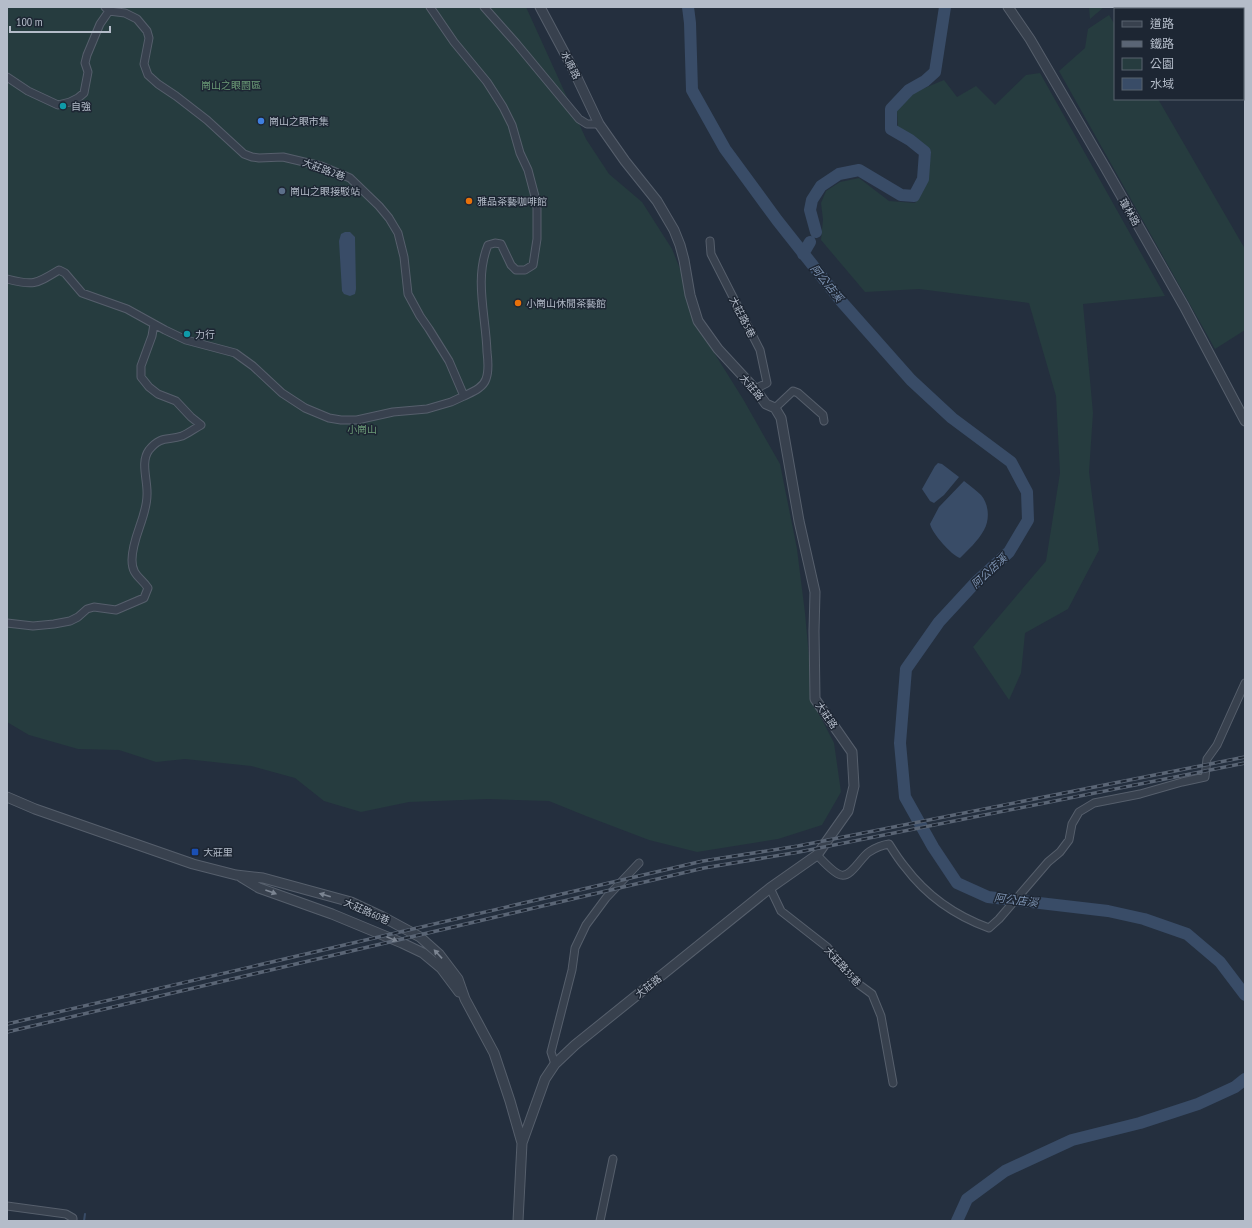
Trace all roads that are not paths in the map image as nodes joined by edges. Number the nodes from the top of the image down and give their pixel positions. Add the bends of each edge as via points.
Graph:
1 (430, 7) edge
2 (484, 7) edge
3 (540, 7) edge
4 (1008, 7) edge
5 (107, 9) edge
6 (7, 77) edge
7 (599, 124) junction
8 (710, 241) dead end
9 (7, 279) edge
10 (154, 324) junction
11 (755, 389) junction
12 (464, 396) junction
13 (775, 408) junction
14 (824, 421) dead end
15 (1245, 421) edge
16 (7, 623) edge
17 (1245, 683) edge
18 (7, 797) edge
19 (817, 855) junction
20 (639, 863) dead end
21 (236, 875) junction
22 (770, 888) junction
23 (465, 999) junction
24 (555, 1064) junction
25 (893, 1083) dead end
26 (522, 1143) junction
27 (613, 1159) dead end
28 (7, 1206) edge
29 (73, 1221) edge
30 (518, 1221) edge
31 (600, 1221) edge

1 - 12 street via 503,107 528,170 537,204 537,239 533,265 525,270 516,270 501,244 488,244 481,283 488,369 486,380 478,389
2 - 7 street via 579,119 587,124
3 - 7 street, 水庫路
4 - 15 street, 瓊林路 via 1030,39 1110,176 1184,306
5 - 6 street via 87,55 85,63 88,72 84,93 78,98 58,105 28,91
5 - 12 street, 大莊路2巷 via 137,19 147,31 150,38 144,64 148,75 207,120 244,154 258,158 284,157 321,166 350,178 379,206 398,233 404,257 408,294 449,361
7 - 11 street, 大莊路 via 657,201 674,230 684,260 698,321 718,348
8 - 11 street, 大莊路5巷 via 711,254 760,350 767,383
9 - 10 street via 32,284 59,270 66,273 82,293 127,309
10 - 12 street via 186,340 235,353 305,408 329,418 357,420 393,412 427,409
10 - 16 street via 141,366 141,377 158,394 176,401 201,425 182,436 158,441 148,450 145,459 146,507 135,539 132,561 136,576 148,588 147,593 144,598 116,610 94,607 70,620 33,626
11 - 13 street, 大莊路 via 766,404
13 - 14 street via 793,391 823,415
13 - 19 street, 大莊路 via 781,418 799,521 815,592 815,699 852,752 854,786 848,811
17 - 19 street via 1218,745 1208,758 1205,777 1094,803 1079,812 1072,824 1069,840 1060,852 989,928 950,910 926,891 904,867 889,844 868,853 846,875 837,873
18 - 21 street, 大莊路60巷 via 193,864
19 - 22 street, 大莊路
20 - 24 street via 606,898 586,925 575,948 572,970 551,1052
21 -> 23 street, 大莊路60巷 via 259,888 332,914 423,953 441,968
23 -> 21 street, 大莊路60巷 via 458,979 439,954 420,937 351,902 263,878
22 - 24 street, 大莊路 via 575,1045
22 - 25 street, 大莊路35巷 via 781,911 827,947 856,983 872,994 881,1016
23 - 26 street, 大莊路60巷 via 494,1053
24 - 26 street, 大莊路 via 545,1079
26 - 30 street, 大莊路
27 - 31 street
28 - 29 street via 66,1214 73,1218

